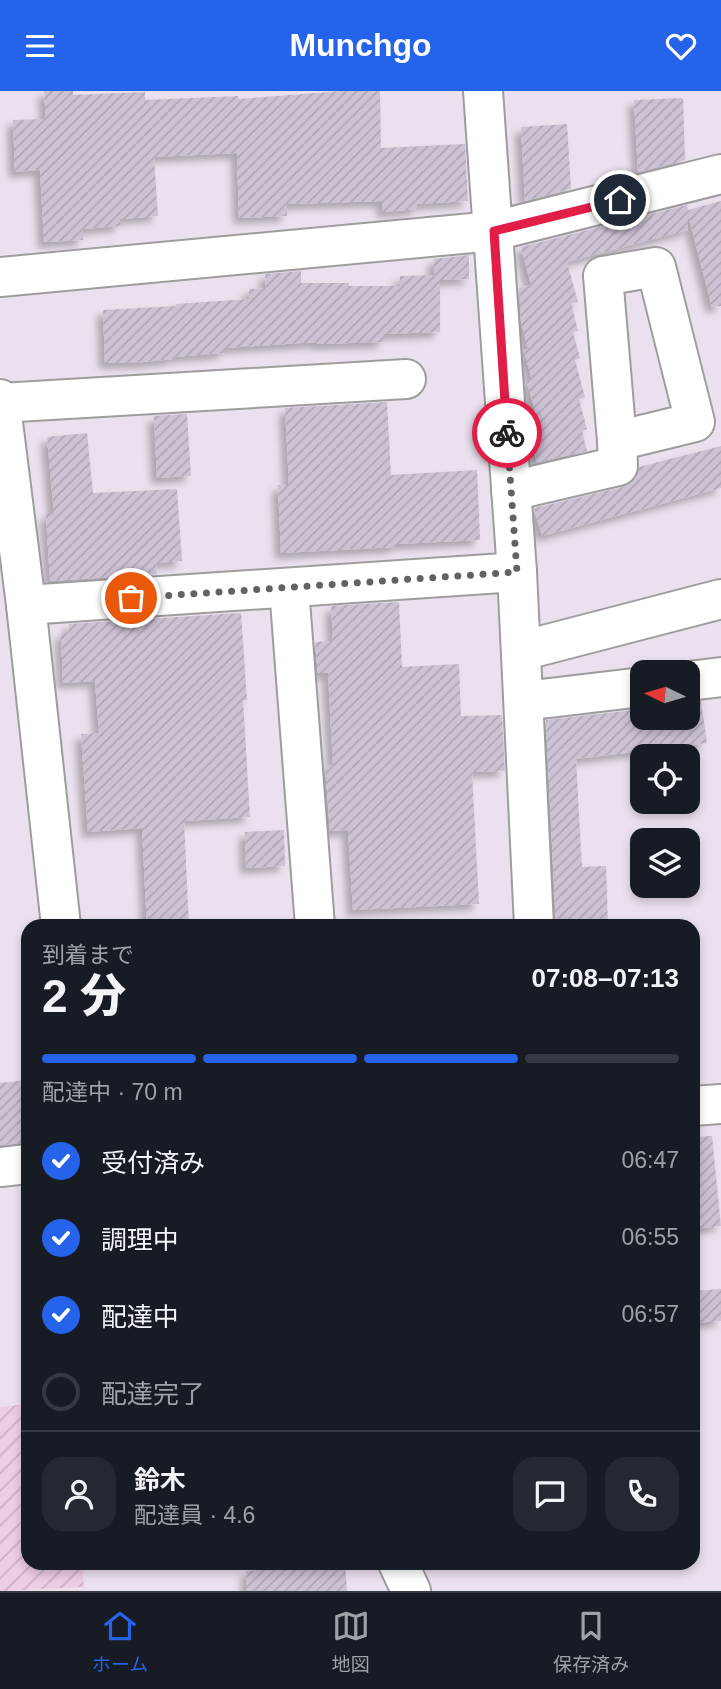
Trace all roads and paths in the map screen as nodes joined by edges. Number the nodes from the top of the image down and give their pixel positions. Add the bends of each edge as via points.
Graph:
1 (483, 91) edge
2 (721, 174) edge
3 (494, 231) junction
4 (0, 277) edge
5 (406, 379) dead end
6 (0, 401) edge
7 (617, 441) dead end
8 (511, 491) junction
9 (517, 572) junction
10 (289, 588) junction
11 (721, 599) edge
12 (26, 605) junction
13 (521, 652) junction
14 (721, 677) edge
15 (700, 680) edge
16 (17, 681) edge
17 (630, 688) edge
18 (524, 701) junction
19 (60, 919) edge
20 (314, 919) edge
21 (534, 919) edge
22 (721, 1104) edge
23 (700, 1106) edge
24 (21, 1165) edge
25 (0, 1167) edge
26 (401, 1570) edge
27 (411, 1591) edge

1 - 3 street
2 - 3 street
3 - 4 street
3 - 8 street
5 - 6 street
6 - 12 street
7 - 8 street via 618,465
8 - 9 street
9 - 10 street
9 - 13 street
10 - 12 street
10 - 20 street
11 - 13 street
12 - 16 street
13 - 18 street
14 - 15 street
16 - 19 street
17 - 18 street
18 - 21 street
22 - 23 street
24 - 25 street
26 - 27 street

